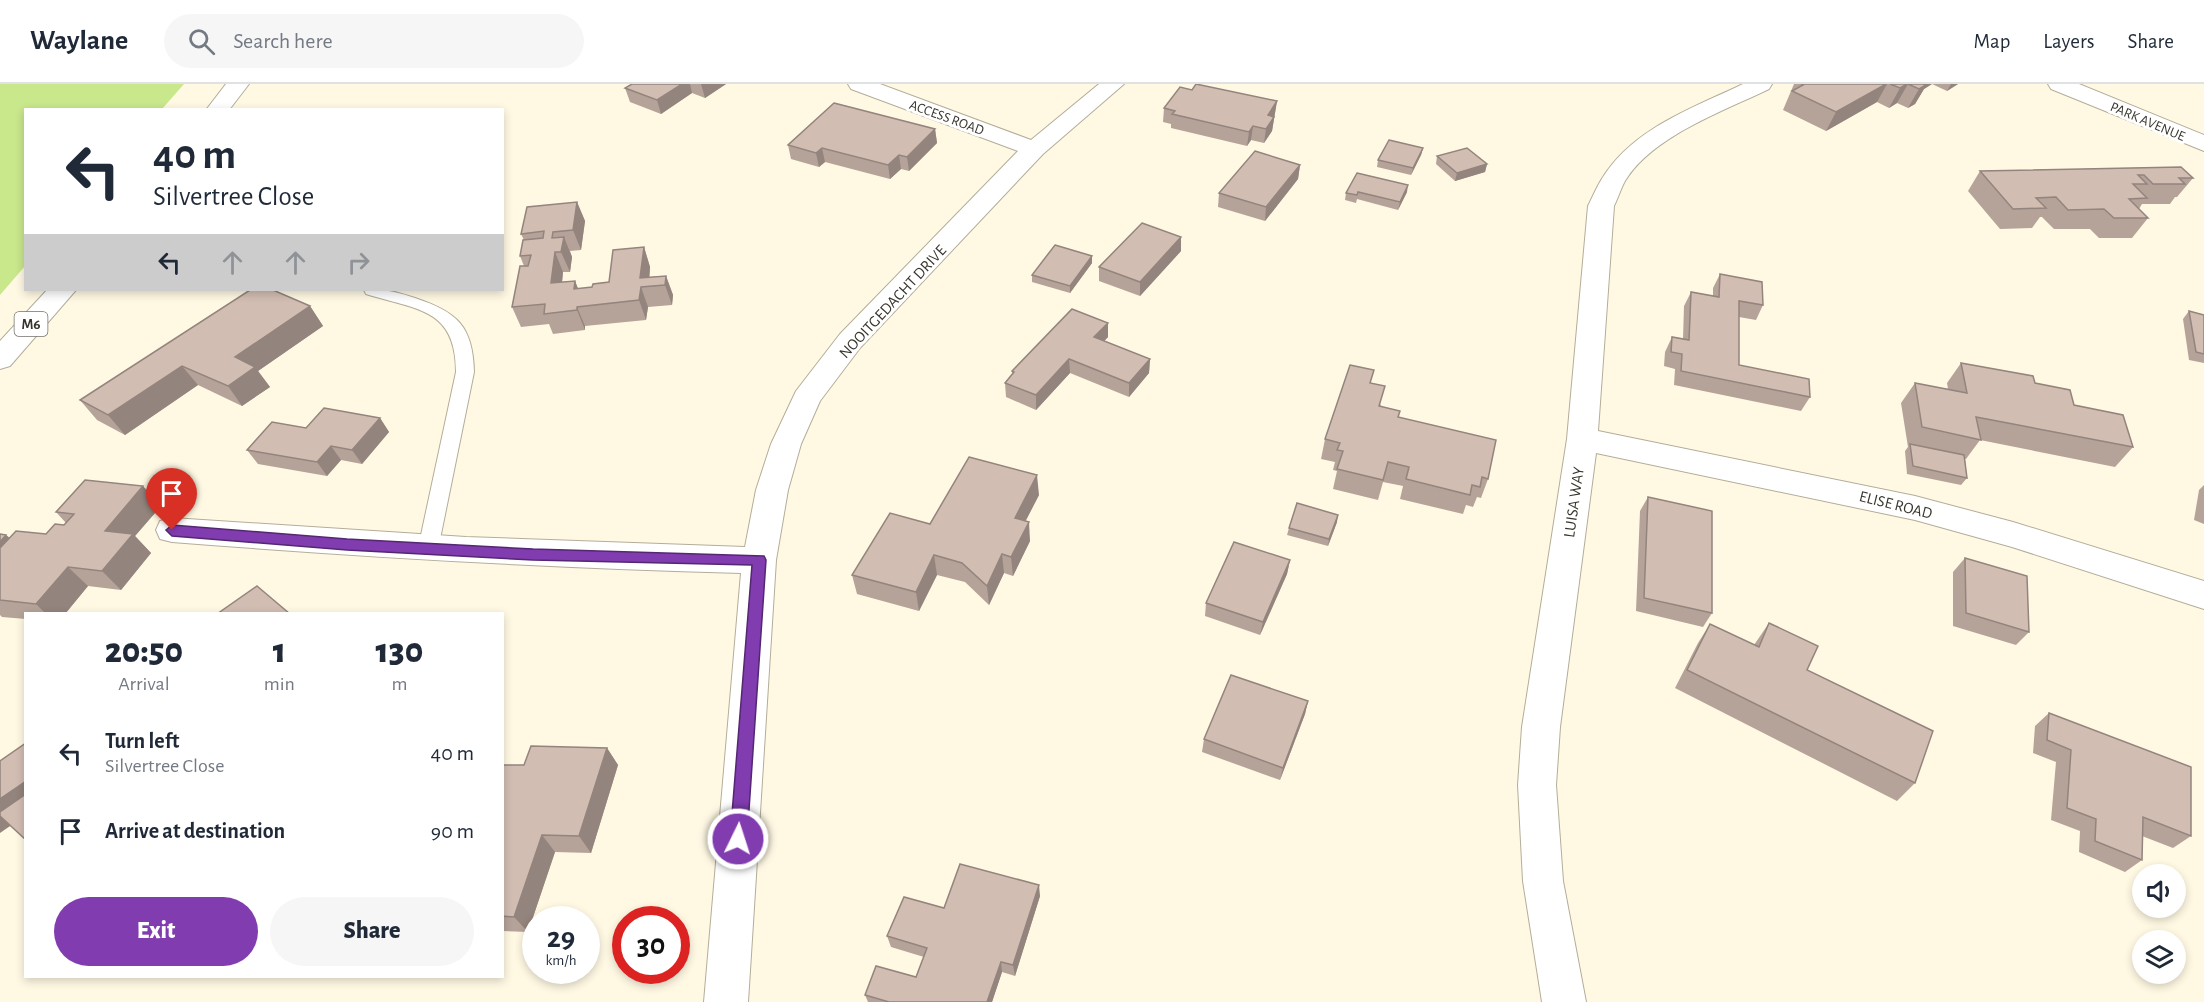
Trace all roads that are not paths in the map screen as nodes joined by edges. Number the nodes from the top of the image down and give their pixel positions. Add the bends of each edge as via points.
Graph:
1 (238, 84) edge
2 (860, 84) edge
3 (1113, 84) edge
4 (1761, 84) edge
5 (2059, 84) edge
6 (219, 108) edge
7 (2204, 144) edge
8 (1034, 149) junction
9 (61, 291) edge
10 (375, 291) edge
11 (0, 359) edge
12 (1582, 438) junction
13 (172, 530) dead end
14 (428, 549) junction
15 (759, 560) junction
16 (2204, 595) edge
17 (726, 1002) edge
18 (1564, 1002) edge

1 - 6 street
2 - 8 street, ACCESS ROAD
3 - 8 street, NOOITGEDACHT DRIVE
4 - 12 street, LUISA WAY via 1673,128 1636,153 1616,176 1601,206
5 - 7 street, PARK AVENUE
8 - 15 street, NOOITGEDACHT DRIVE via 850,341 807,398 786,444 772,490
9 - 11 street, M6
10 - 14 lane via 445,316 459,333 465,354 465,372
12 - 16 street, ELISE ROAD via 1915,508
12 - 18 street, LUISA WAY via 1541,728 1537,785 1543,881
13 - 14 street
14 - 15 street
15 - 17 street, NOOITGEDACHT DRIVE

